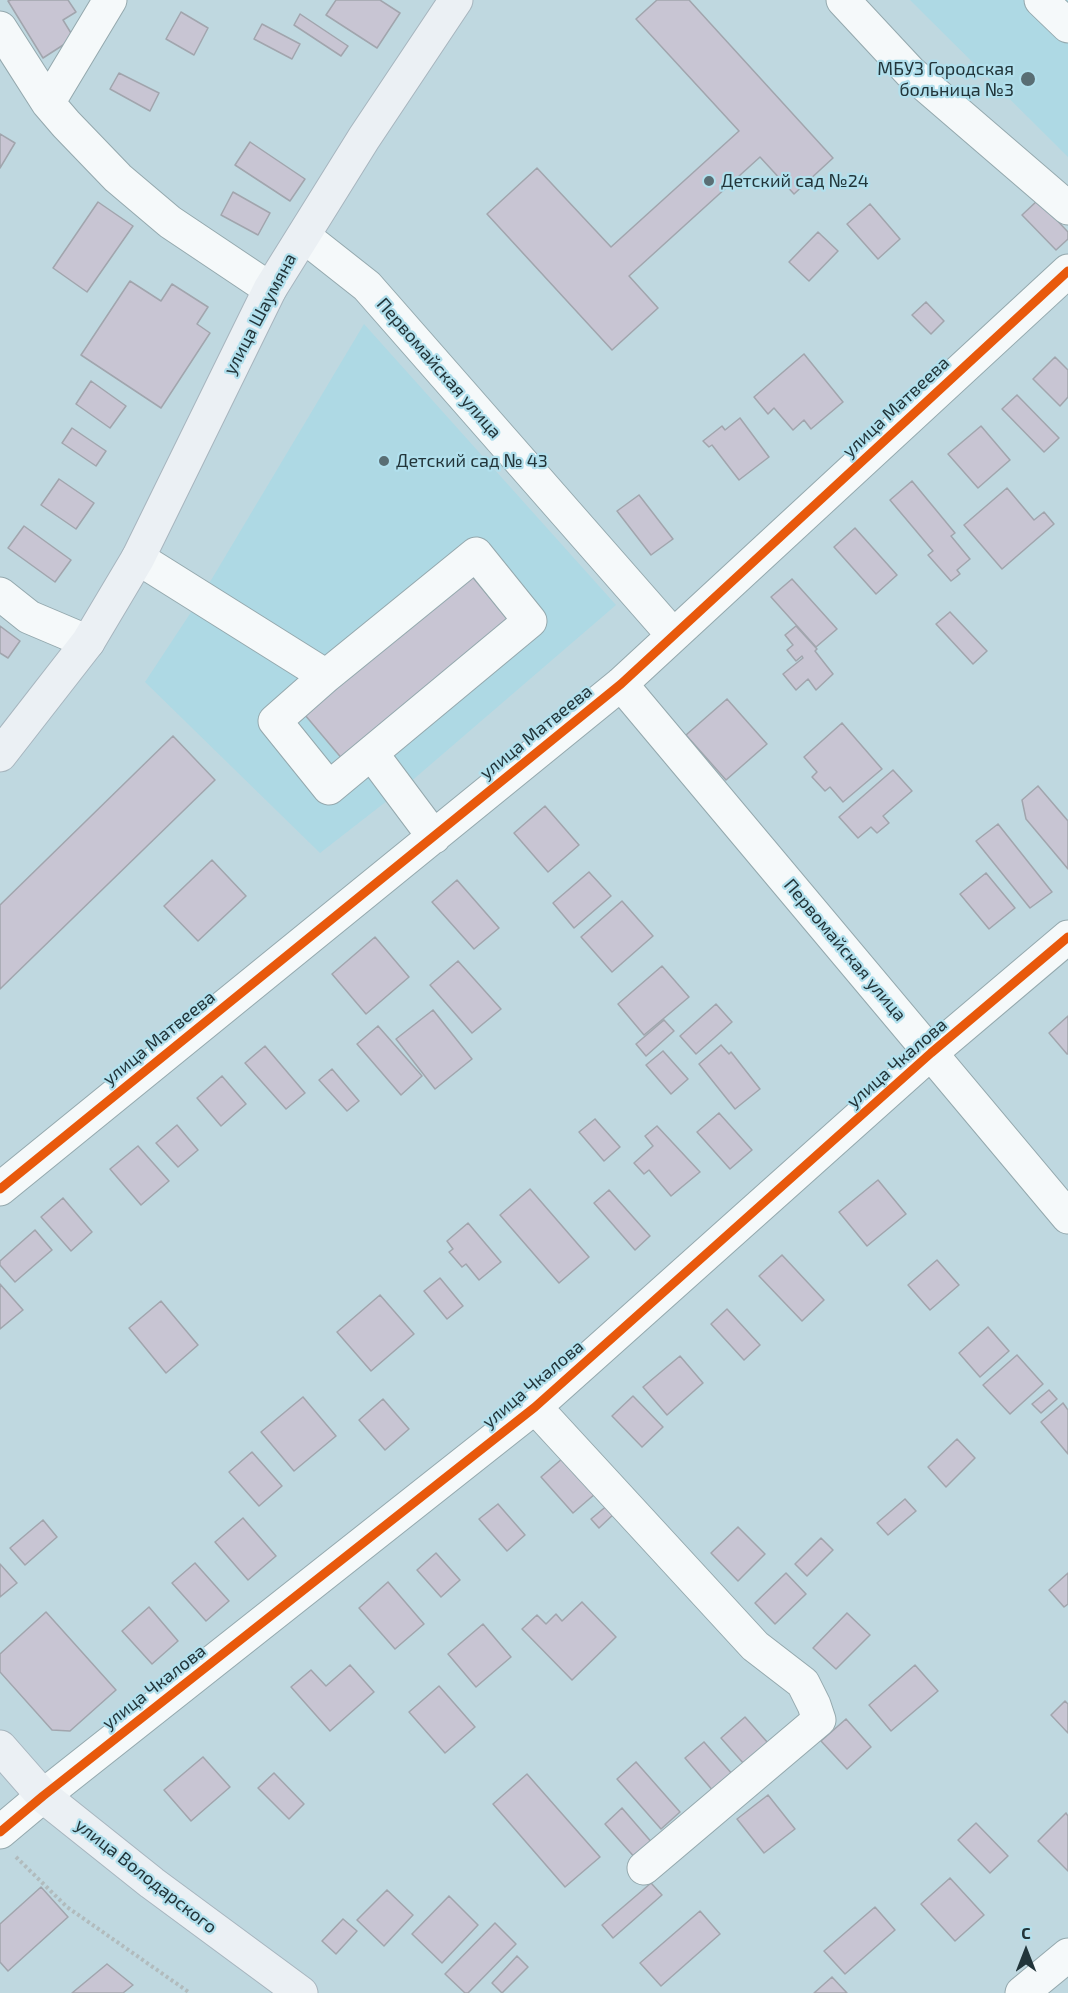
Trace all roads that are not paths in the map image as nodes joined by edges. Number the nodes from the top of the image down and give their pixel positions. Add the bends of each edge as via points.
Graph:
1 (110, 0) edge
2 (456, 0) edge
3 (843, 0) edge
4 (1041, 0) edge
5 (1068, 26) edge
6 (0, 28) edge
7 (48, 103) junction
8 (1068, 208) edge
9 (315, 245) dead end
10 (1068, 271) edge
11 (270, 289) junction
12 (138, 558) junction
13 (0, 594) edge
14 (673, 635) junction
15 (88, 642) junction
16 (326, 676) junction
17 (621, 684) junction
18 (372, 754) junction
19 (0, 755) edge
20 (434, 837) junction
21 (1068, 937) edge
22 (931, 1053) junction
23 (0, 1189) edge
24 (1068, 1217) edge
25 (535, 1407) junction
26 (0, 1747) edge
27 (44, 1796) junction
28 (4, 1841) edge
29 (644, 1868) dead end
30 (1068, 1955) edge
31 (301, 1993) edge
32 (1022, 1993) edge

1 - 7 street
2 - 11 main road, улица Шаумяна
3 - 8 street via 910,72
4 - 5 street
6 - 7 street
7 - 11 street via 118,178 170,222
9 - 14 street, Первомайская улица via 367,286
10 - 14 street, улица Матвеева
11 - 12 main road, улица Шаумяна
12 - 15 main road, улица Шаумяна
12 - 16 street
13 - 15 street via 30,617
14 - 17 street, улица Матвеева
15 - 19 main road, улица Шаумяна
16 - 18 street via 275,721 329,788
16 - 18 street via 476,554 530,621
17 - 20 street, улица Матвеева
17 - 22 street, Первомайская улица
18 - 20 street
20 - 23 street, улица Матвеева
21 - 22 street, улица Чкалова
22 - 24 street, Первомайская улица
22 - 25 street, улица Чкалова
25 - 27 street, улица Чкалова
25 - 29 street, улица Чкалова via 755,1646 803,1683 819,1720
26 - 27 main road, улица Володарского
27 - 28 street, улица Чкалова
27 - 31 main road, улица Володарского via 152,1883
30 - 32 street

